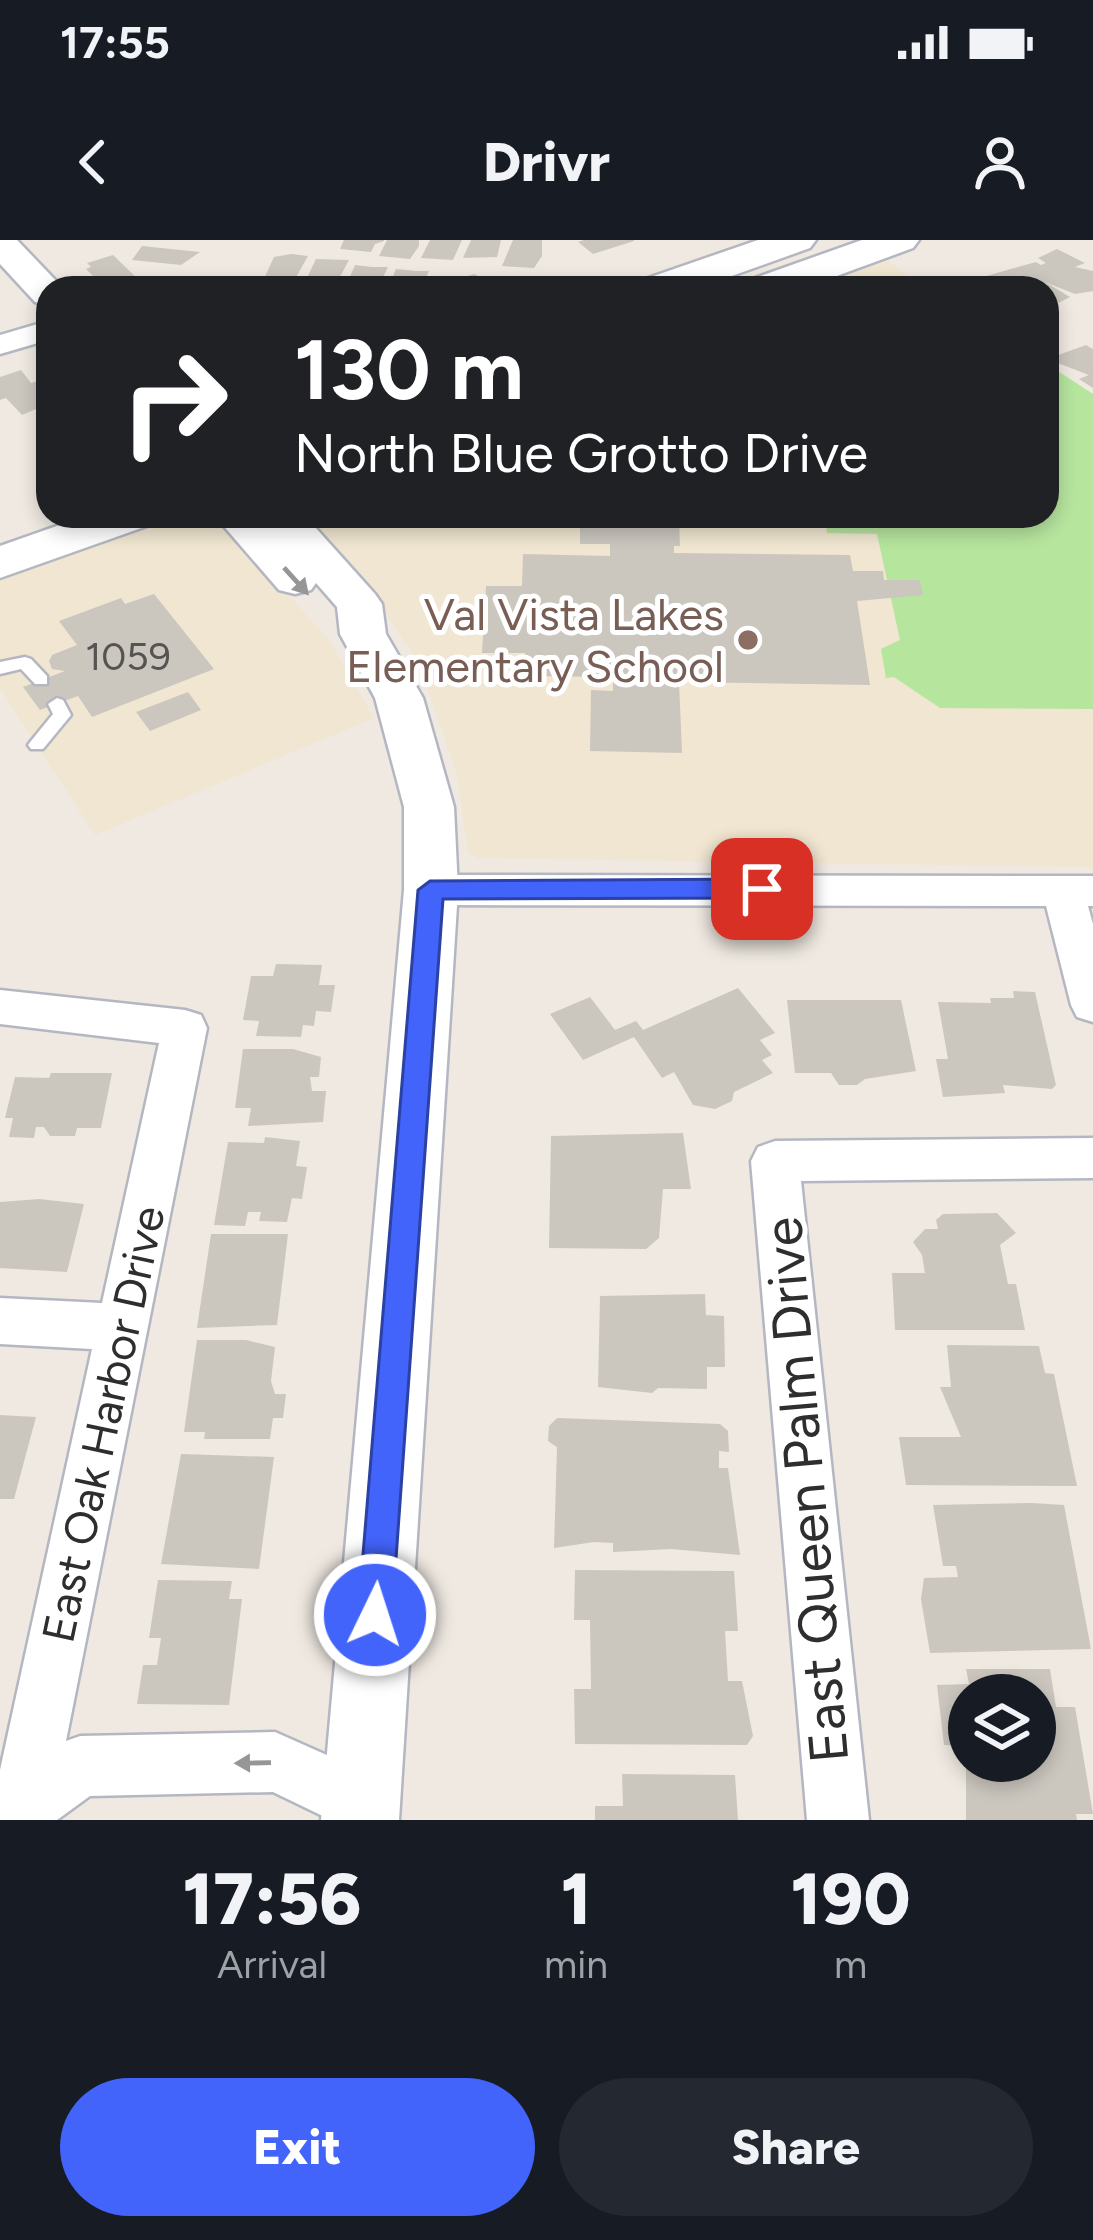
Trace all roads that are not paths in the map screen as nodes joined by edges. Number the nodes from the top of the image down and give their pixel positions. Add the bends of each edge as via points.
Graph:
1 (796, 240) edge
2 (898, 240) edge
3 (0, 242) edge
4 (693, 276) edge
5 (799, 276) edge
6 (36, 281) edge
7 (36, 334) edge
8 (0, 345) edge
9 (36, 505) edge
10 (0, 518) edge
11 (97, 528) edge
12 (248, 528) edge
13 (292, 528) edge
14 (0, 563) edge
15 (363, 634) junction
16 (0, 668) edge
17 (40, 680) dead end
18 (57, 704) dead end
19 (37, 745) dead end
20 (430, 890) junction
21 (1078, 891) edge
22 (1093, 1005) edge
23 (0, 1007) edge
24 (1093, 1158) edge
25 (0, 1321) edge
26 (123, 1327) junction
27 (19, 1813) edge
28 (351, 1814) edge
29 (838, 1820) edge

1 - 4 main road
2 - 5 main road
3 - 6 street
7 - 8 street
9 - 10 main road
11 - 14 main road
12 -> 15 street via 329,617
13 - 15 street via 359,604
15 - 20 street via 399,698 417,752 429,807
16 - 17 lane via 25,663
18 - 19 lane via 62,715
20 - 21 street
20 - 28 street
21 - 22 street
23 - 26 street, East Oak Harbor Drive via 185,1028
24 - 29 street, East Queen Palm Drive via 775,1161
25 - 26 street
26 - 27 street, East Oak Harbor Drive
28 -> 27 street via 275,1762 80,1766

